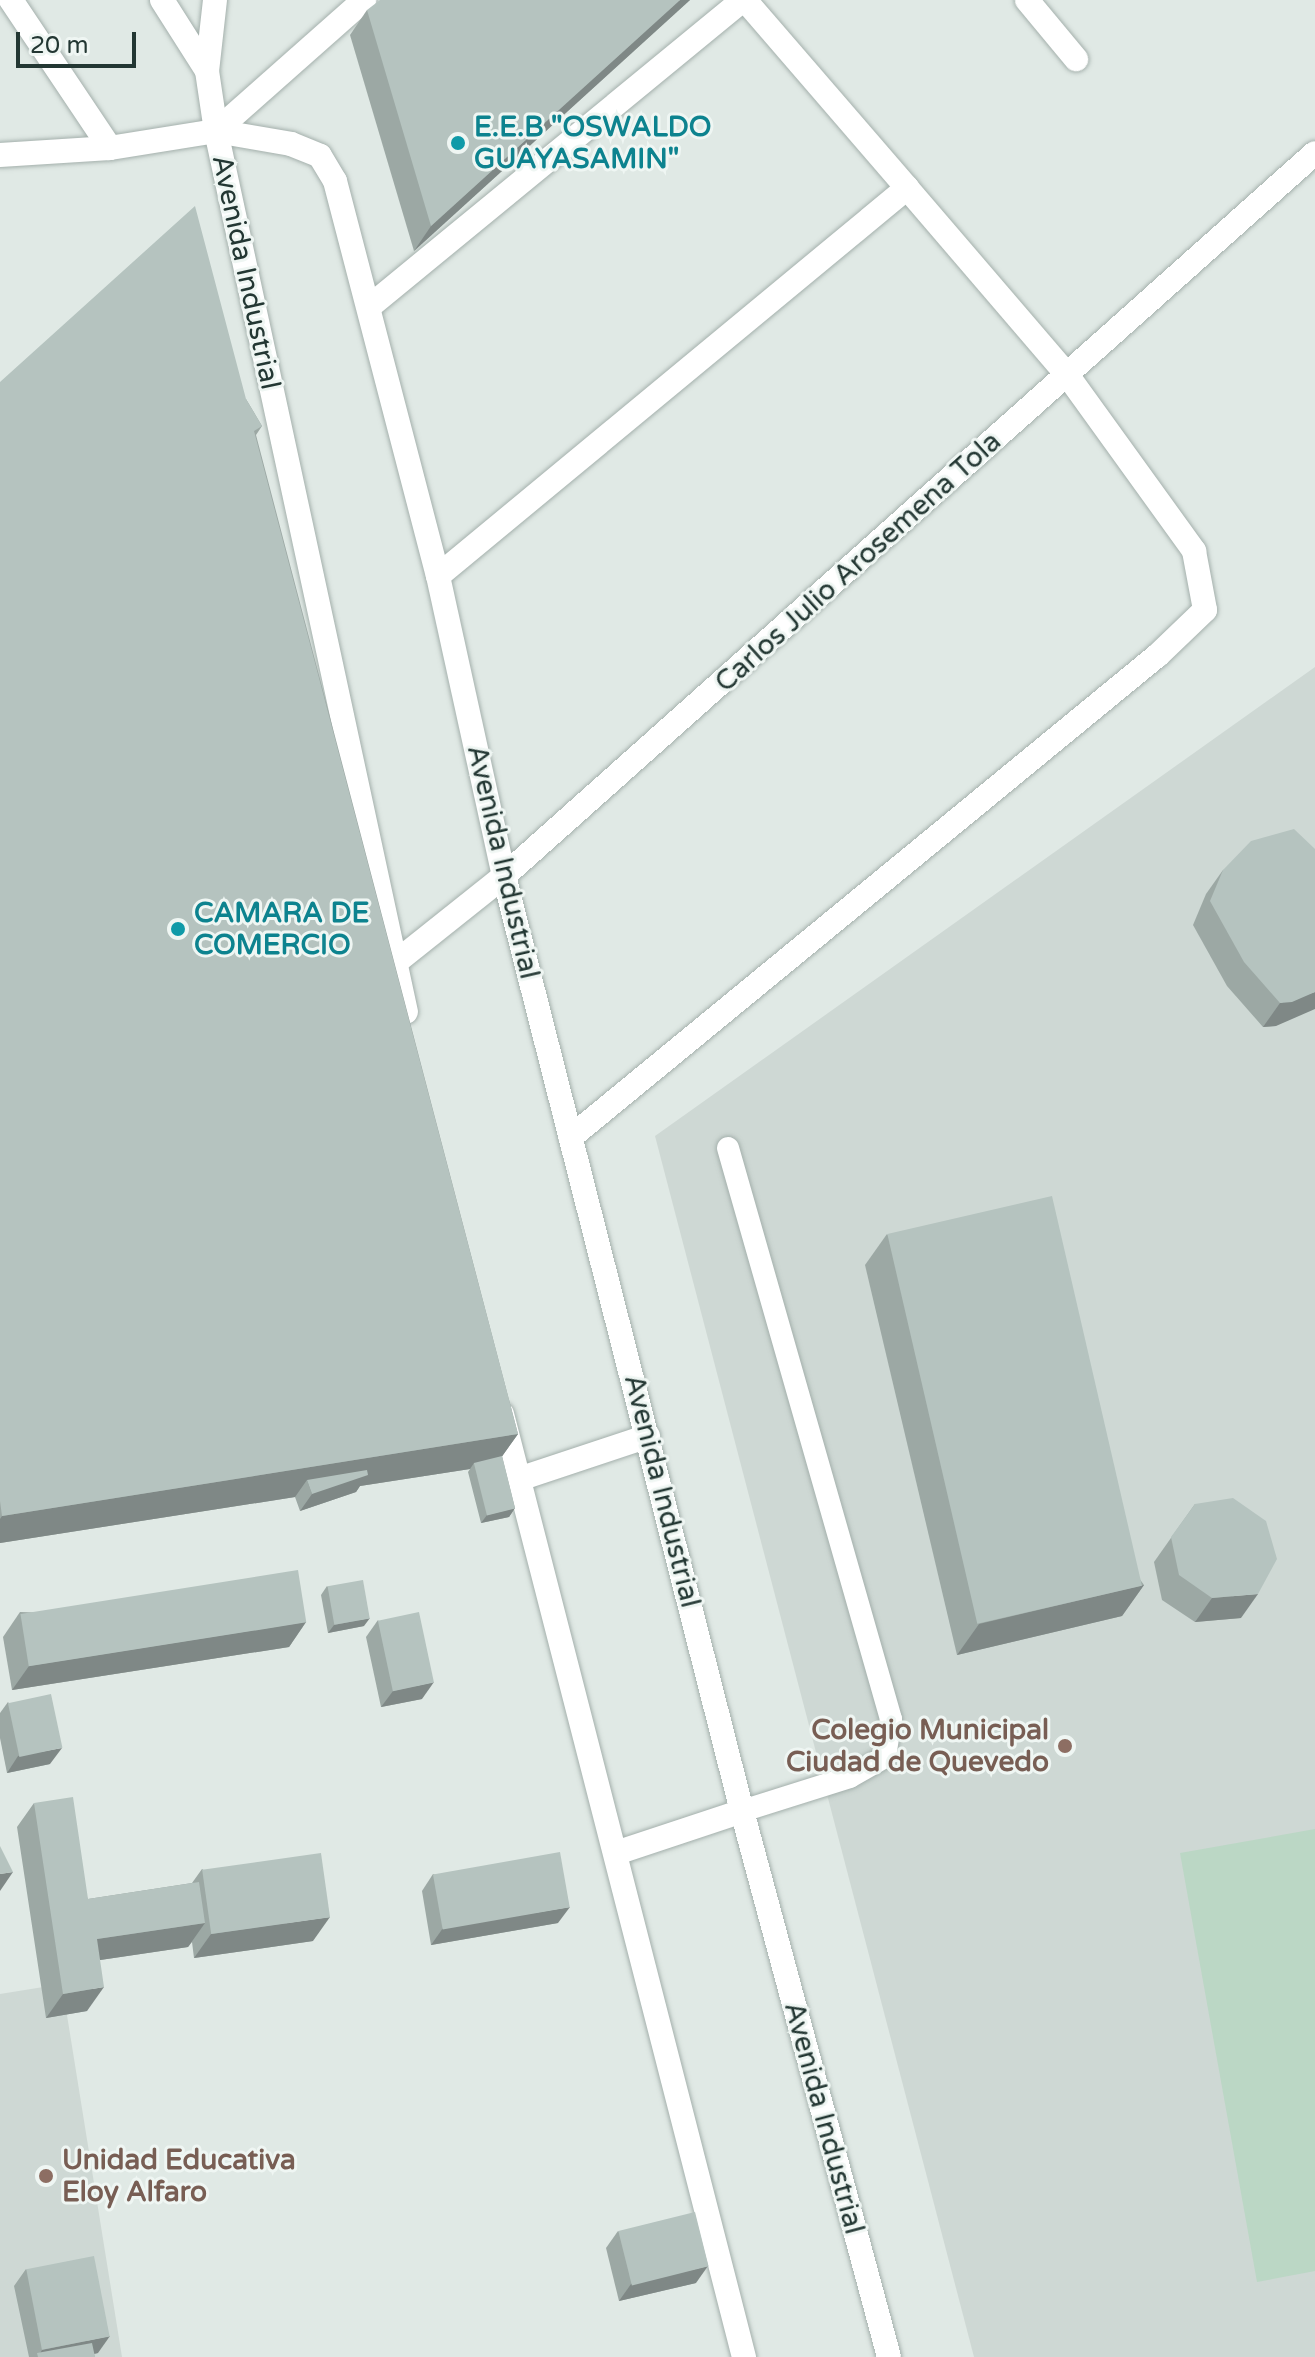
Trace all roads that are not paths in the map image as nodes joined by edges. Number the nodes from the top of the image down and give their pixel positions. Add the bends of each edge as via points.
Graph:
1 (11, 0) edge
2 (162, 0) edge
3 (215, 0) edge
4 (364, 0) edge
5 (744, 0) edge
6 (1027, 0) edge
7 (1076, 59) dead end
8 (207, 71) junction
9 (216, 131) junction
10 (110, 148) junction
11 (1315, 153) edge
12 (0, 155) edge
13 (907, 188) junction
14 (369, 307) junction
15 (1068, 376) junction
16 (438, 576) junction
17 (504, 876) junction
18 (395, 963) junction
19 (412, 1040) edge
20 (571, 1137) junction
21 (728, 1148) dead end
22 (495, 1389) edge
23 (648, 1436) junction
24 (519, 1479) junction
25 (742, 1811) junction
26 (616, 1853) junction
27 (744, 2357) edge
28 (889, 2357) edge

1 - 10 street
2 - 8 street
3 - 8 street
4 - 9 street
5 - 13 street
5 - 14 street
6 - 7 street
8 - 9 street
9 - 10 street
9 - 14 street, Avenida Industrial via 291,144 320,156 335,181
9 - 18 street, Avenida Industrial
10 - 12 street
11 - 15 street, Carlos Julio Arosemena Tola
13 - 15 street
13 - 16 street
14 - 16 street, Avenida Industrial
15 - 17 street, Carlos Julio Arosemena Tola
15 - 20 street via 1194,551 1205,610 1158,655
16 - 17 street, Avenida Industrial
17 - 18 street, Carlos Julio Arosemena Tola
17 - 20 street, Avenida Industrial
18 - 19 street, Avenida Industrial
20 - 23 street, Avenida Industrial
21 - 25 lane via 891,1719 885,1757 850,1777
22 - 24 street
23 - 24 street
23 - 25 street, Avenida Industrial
24 - 26 street
25 - 26 street
25 - 28 street, Avenida Industrial
26 - 27 street

